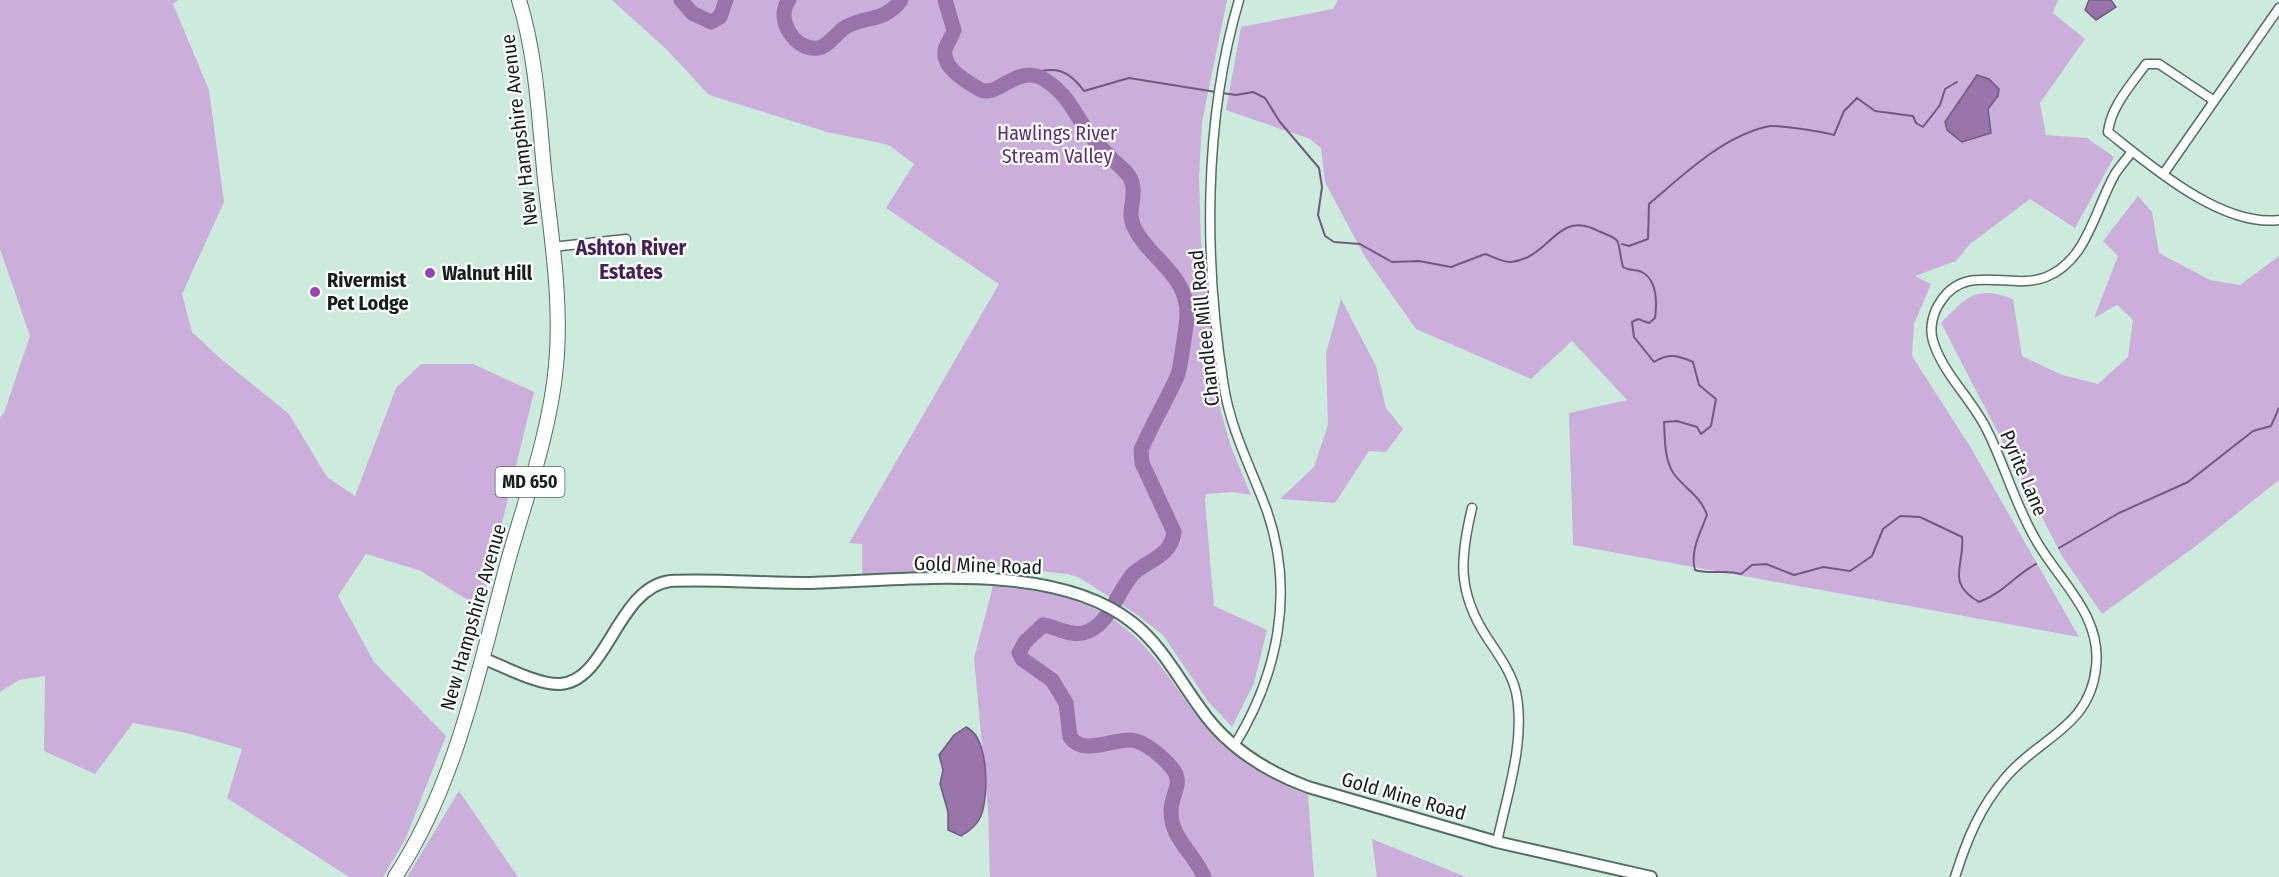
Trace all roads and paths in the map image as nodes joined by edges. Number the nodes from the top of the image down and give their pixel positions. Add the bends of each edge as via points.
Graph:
1 (519, 0) edge
2 (1239, 0) edge
3 (2279, 8) edge
4 (2213, 100) junction
5 (2132, 151) junction
6 (2164, 173) junction
7 (2279, 219) edge
8 (626, 239) dead end
9 (552, 247) junction
10 (1472, 508) dead end
11 (482, 658) junction
12 (1234, 746) junction
13 (1497, 842) junction
14 (395, 877) edge
15 (1651, 877) edge
16 (1955, 877) edge

1 - 9 main road, New Hampshire Avenue / MD 650 via 534,68
2 - 12 street, Chandlee Mill Road via 1217,101 1210,202 1221,365 1230,414 1272,530 1281,591 1278,634 1267,680
3 - 4 street
4 - 5 street via 2159,64 2146,64 2110,119 2108,132
4 - 6 street
5 - 6 street
5 - 16 street, Pyrite Lane via 2116,173 2075,257 2059,272 2043,279 1984,279 1956,285 1941,300 1932,320 1932,339 1942,363 1986,428 2029,527 2079,602 2097,642 2096,670 2083,708 2007,775 1988,800 1969,833
6 - 7 street via 2207,203 2235,214 2267,221
8 - 9 street
9 - 11 main road, New Hampshire Avenue / MD 650 via 557,327 552,396
10 - 13 street via 1462,558 1465,592 1476,620 1507,669 1519,710 1516,751
11 - 12 street, Gold Mine Road via 548,683 573,681 591,666 641,594 655,584 670,581 996,580 1060,588 1123,616 1155,643 1200,709
11 - 14 main road, New Hampshire Avenue / MD 650 via 439,795
12 - 13 street, Gold Mine Road via 1292,781
13 - 15 street, Gold Mine Road

